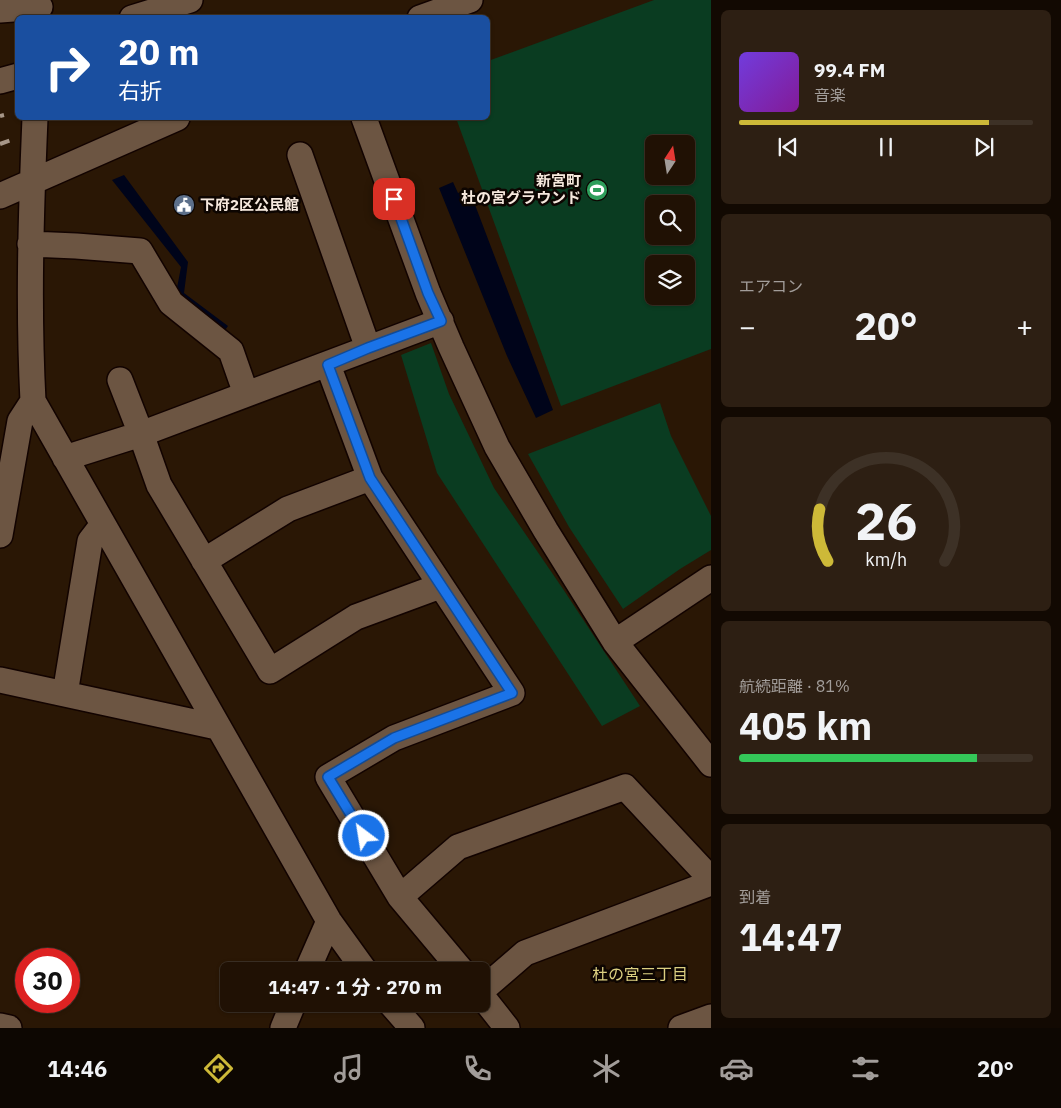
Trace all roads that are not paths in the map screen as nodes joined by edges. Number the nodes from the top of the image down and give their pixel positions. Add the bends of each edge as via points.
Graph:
1 (190, 0) edge
2 (470, 0) edge
3 (40, 8) edge
4 (0, 10) edge
5 (142, 15) edge
6 (428, 15) edge
7 (15, 77) edge
8 (0, 82) edge
9 (35, 120) edge
10 (172, 120) edge
11 (365, 120) edge
12 (300, 155) dead end
13 (32, 182) junction
14 (0, 196) edge
15 (30, 244) junction
16 (441, 321) junction
17 (368, 348) junction
18 (328, 365) junction
19 (120, 380) dead end
20 (246, 394) junction
21 (33, 401) junction
22 (141, 434) junction
23 (65, 458) junction
24 (370, 478) junction
25 (103, 524) junction
26 (0, 536) edge
27 (204, 561) junction
28 (711, 578) edge
29 (440, 586) junction
30 (615, 642) junction
31 (0, 680) edge
32 (65, 694) junction
33 (217, 727) junction
34 (711, 764) edge
35 (711, 879) edge
36 (711, 883) edge
37 (400, 896) junction
38 (329, 921) junction
39 (311, 962) edge
40 (359, 962) edge
41 (455, 962) edge
42 (490, 983) edge
43 (490, 1006) edge
44 (290, 1012) edge
45 (397, 1012) edge
46 (711, 1017) edge
47 (0, 1026) edge
48 (9, 1028) edge
49 (283, 1028) edge
50 (412, 1028) edge
51 (507, 1028) edge
52 (681, 1028) edge

1 - 5 street
2 - 6 street
3 - 4 street
7 - 8 street
9 - 13 street
10 - 13 street
11 - 16 street
12 - 17 street
13 - 14 street
13 - 15 street
15 - 20 street via 140,251 171,303 231,351
15 - 21 street
16 - 17 street
16 - 30 street via 498,447
17 - 18 street
18 - 20 street
18 - 24 street
19 - 22 street
20 - 22 street
21 - 23 street
21 - 26 street via 20,421
22 - 23 street
22 - 27 street via 159,485
23 - 25 street
24 - 27 street via 288,509
24 - 29 street
25 - 32 street via 90,541
25 - 33 street
27 - 29 street via 270,671 356,617
28 - 30 street
29 - 37 street via 512,693 394,738 328,777
30 - 34 street
31 - 32 street
32 - 33 street
33 - 38 street
35 - 37 street via 625,787 458,847
36 - 42 street via 526,953
37 - 41 street
38 - 39 street
38 - 40 street
43 - 51 street
44 - 49 street
45 - 50 street
46 - 52 street
47 - 48 street

